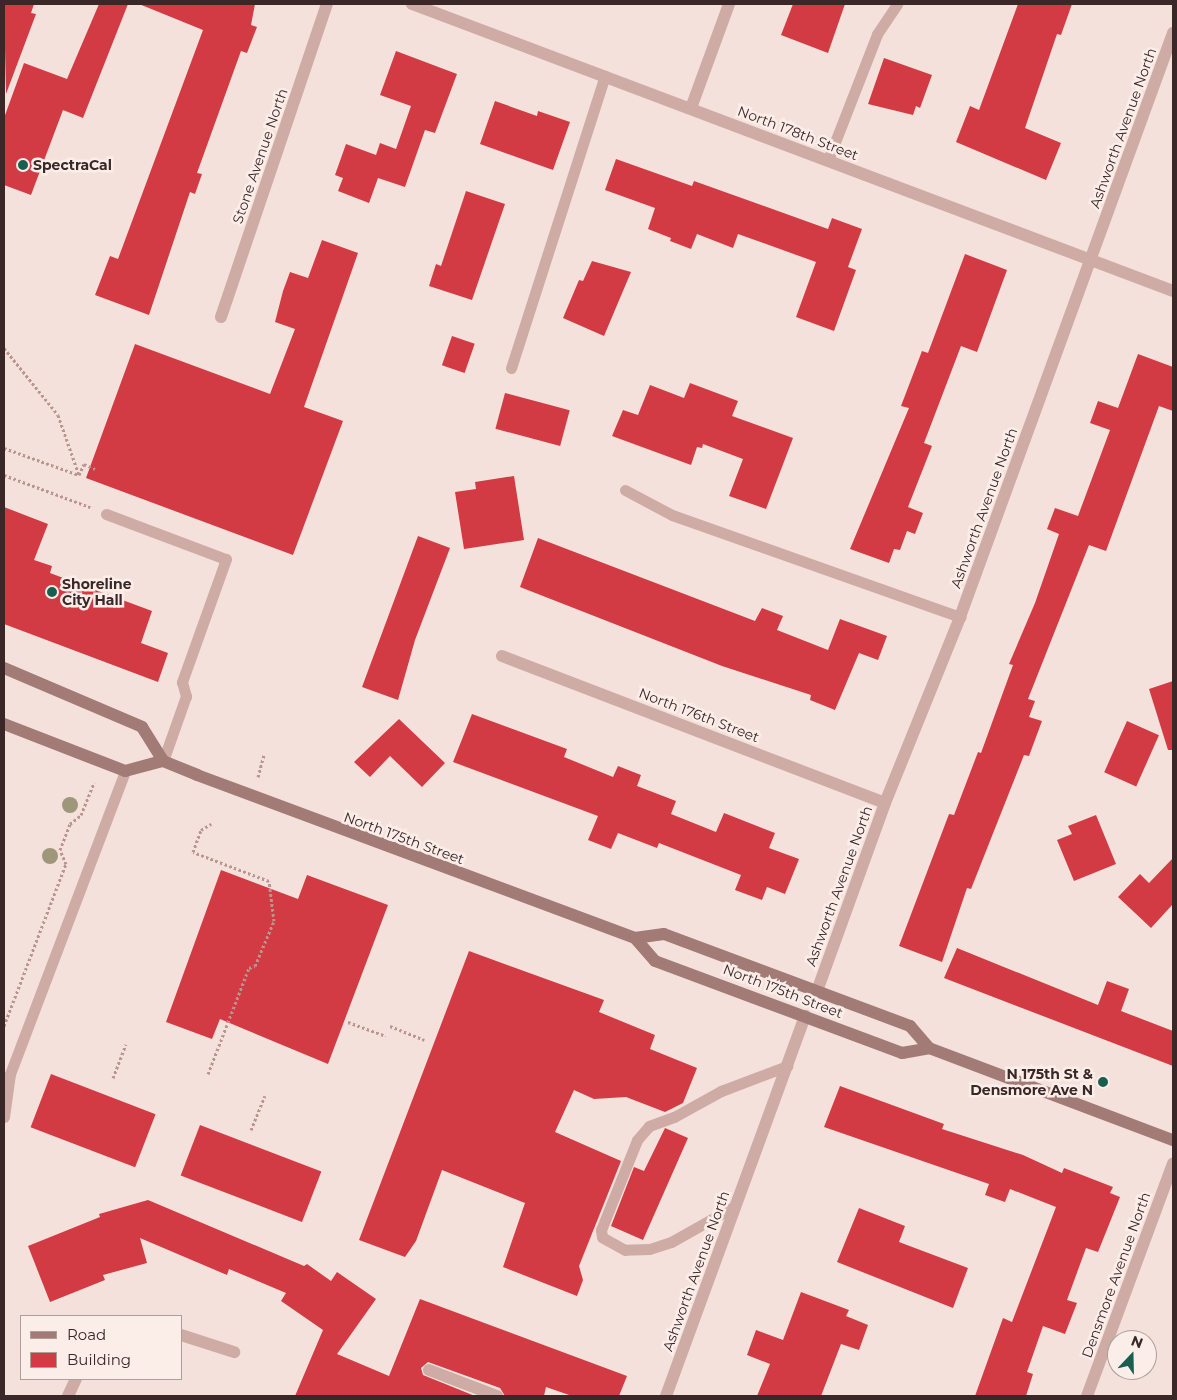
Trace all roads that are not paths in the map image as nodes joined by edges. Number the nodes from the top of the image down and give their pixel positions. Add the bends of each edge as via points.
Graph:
1 (327, 4) edge
2 (412, 4) edge
3 (730, 4) edge
4 (897, 4) edge
5 (1173, 34) edge
6 (605, 76) junction
7 (691, 108) junction
8 (828, 160) junction
9 (1091, 260) junction
10 (1173, 291) edge
11 (221, 318) dead end
12 (511, 368) dead end
13 (625, 490) dead end
14 (106, 514) road end
15 (960, 617) junction
16 (502, 656) dead end
17 (4, 668) edge
18 (4, 724) edge
19 (163, 761) junction
20 (125, 771) junction
21 (885, 803) junction
22 (635, 938) junction
23 (817, 991) junction
24 (805, 1016) junction
25 (930, 1048) junction
26 (787, 1066) junction
27 (4, 1117) edge
28 (1173, 1140) edge
29 (1173, 1163) edge
30 (735, 1206) junction
31 (182, 1335) edge
32 (234, 1352) dead end
33 (429, 1370) dead end
34 (76, 1380) edge
35 (68, 1396) edge
36 (497, 1396) edge
37 (666, 1396) edge
38 (1087, 1396) edge

1 - 11 street, Stone Avenue North
2 - 6 street, North 178th Street
3 - 7 street
4 - 8 lane via 877,34
5 - 9 street, Ashworth Avenue North
6 - 7 street, North 178th Street
6 - 12 lane
7 - 8 street, North 178th Street
8 - 9 street, North 178th Street
9 - 10 street, North 178th Street
9 - 15 street, Ashworth Avenue North
13 - 15 lane via 672,515
14 - 19 lane via 226,559 182,682 186,696
15 - 21 street, Ashworth Avenue North
16 - 21 street, North 176th Street
17 - 19 main road via 142,727
18 - 20 main road
19 - 20 main road
19 - 22 main road, North 175th Street via 325,825
20 - 27 lane via 10,1074
21 - 23 street, Ashworth Avenue North
22 - 23 main road, North 175th Street via 664,934
22 - 24 main road, North 175th Street via 655,961
23 - 25 main road, North 175th Street via 910,1026
24 - 25 main road, North 175th Street via 902,1053
24 - 26 street, Ashworth Avenue North
25 - 28 main road, North 175th Street
26 - 30 street, Ashworth Avenue North
26 - 30 lane via 721,1091 674,1117 649,1126 637,1140 600,1230 602,1237 625,1250 649,1249 671,1242
29 - 38 street, Densmore Avenue North
30 - 37 street, Ashworth Avenue North
31 - 32 street
33 - 36 street
34 - 35 street

